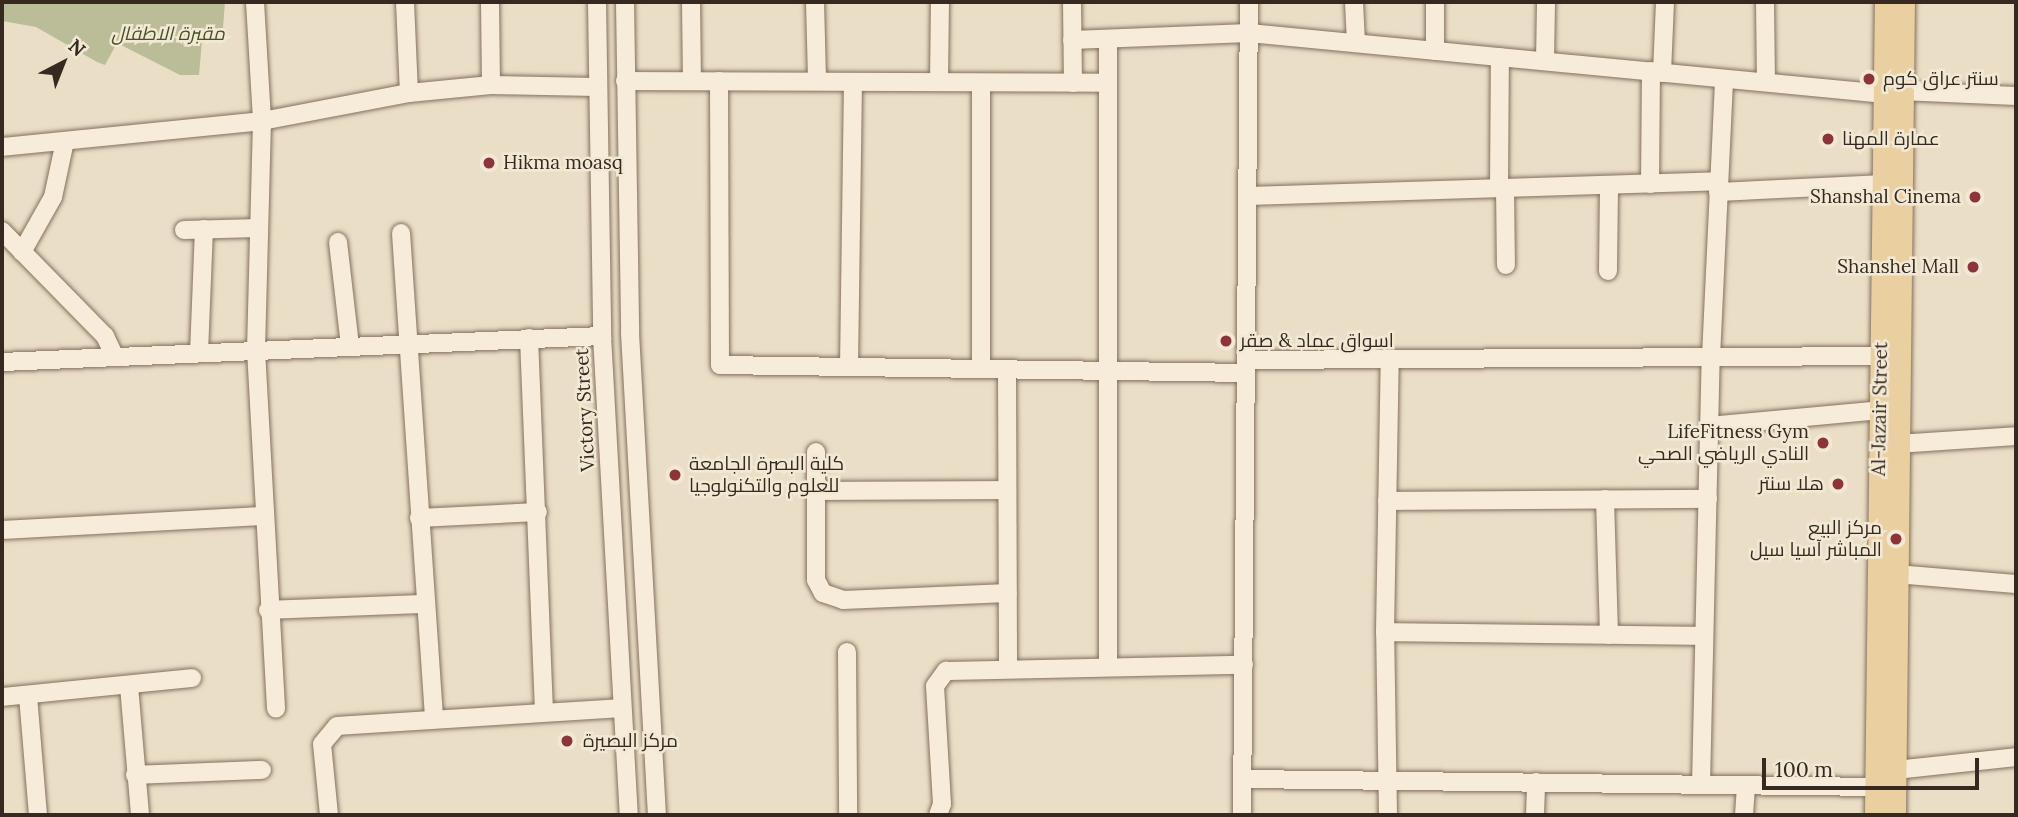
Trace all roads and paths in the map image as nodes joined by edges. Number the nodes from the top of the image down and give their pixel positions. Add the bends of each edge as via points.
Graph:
1 (255, 2) edge
2 (405, 2) edge
3 (490, 2) edge
4 (597, 2) edge
5 (625, 2) edge
6 (691, 2) edge
7 (815, 2) edge
8 (940, 2) edge
9 (1072, 2) edge
10 (1249, 2) edge
11 (1354, 2) edge
12 (1435, 2) edge
13 (1546, 2) edge
14 (1665, 2) edge
15 (1765, 2) edge
16 (1886, 2) edge
17 (1903, 2) edge
18 (1249, 33) junction
19 (1108, 39) junction
20 (1072, 40) junction
21 (1356, 43) junction
22 (1435, 51) junction
23 (1500, 57) junction
24 (1545, 61) junction
25 (1657, 72) junction
26 (1724, 79) junction
27 (625, 81) junction
28 (692, 81) junction
29 (719, 81) junction
30 (817, 81) junction
31 (853, 82) junction
32 (939, 82) junction
33 (1766, 82) junction
34 (981, 83) junction
35 (1073, 83) junction
36 (1108, 83) junction
37 (491, 85) junction
38 (597, 88) junction
39 (1893, 92) junction
40 (409, 93) junction
41 (2016, 96) edge
42 (262, 121) junction
43 (65, 141) junction
44 (2, 147) edge
45 (1650, 184) junction
46 (1884, 184) junction
47 (1609, 185) junction
48 (1719, 186) junction
49 (1502, 188) junction
50 (1248, 196) junction
51 (259, 228) junction
52 (204, 229) junction
53 (184, 230) dead end
54 (2, 231) edge
55 (401, 233) dead end
56 (338, 242) dead end
57 (22, 253) junction
58 (1506, 265) dead end
59 (1608, 271) dead end
60 (602, 336) junction
61 (529, 338) junction
62 (408, 343) junction
63 (351, 346) junction
64 (256, 350) junction
65 (199, 353) junction
66 (1880, 356) junction
67 (115, 357) junction
68 (1711, 357) junction
69 (1390, 359) junction
70 (2, 362) edge
71 (849, 367) junction
72 (1246, 367) junction
73 (981, 369) junction
74 (1007, 369) junction
75 (1110, 371) junction
76 (1880, 410) junction
77 (1709, 426) junction
78 (2016, 436) edge
79 (1897, 444) junction
80 (816, 452) dead end
81 (1007, 490) junction
82 (817, 491) junction
83 (1605, 499) junction
84 (1708, 499) junction
85 (1387, 501) junction
86 (538, 512) junction
87 (262, 516) junction
88 (419, 518) junction
89 (2, 530) edge
90 (1896, 574) junction
91 (2016, 585) edge
92 (1008, 593) junction
93 (426, 604) junction
94 (268, 610) junction
95 (1385, 632) junction
96 (1609, 635) junction
97 (1703, 636) junction
98 (847, 652) dead end
99 (1244, 665) junction
100 (1108, 666) junction
101 (1008, 667) junction
102 (192, 678) dead end
103 (129, 687) junction
104 (28, 696) junction
105 (2, 697) edge
106 (276, 708) dead end
107 (621, 708) junction
108 (544, 710) junction
109 (1887, 716) junction
110 (434, 718) junction
111 (2016, 757) edge
112 (1889, 759) junction
113 (262, 770) dead end
114 (135, 775) junction
115 (1243, 779) junction
116 (1389, 780) junction
117 (1536, 782) junction
118 (1702, 785) junction
119 (1746, 785) junction
120 (1877, 787) junction
121 (38, 815) edge
122 (140, 815) edge
123 (329, 815) edge
124 (629, 815) edge
125 (657, 815) edge
126 (848, 815) edge
127 (938, 815) edge
128 (1242, 815) edge
129 (1388, 815) edge
130 (1535, 815) edge
131 (1744, 815) edge
132 (1876, 815) edge
133 (1894, 815) edge

1 - 42 street
2 - 40 street
3 - 37 street
4 - 38 street, Victory Street
5 - 27 street
6 - 28 street
7 - 30 street
8 - 32 street
9 - 20 street
10 - 18 street
11 - 21 street
12 - 22 street
13 - 24 street
14 - 25 street
15 - 33 street
16 - 39 main road, Al-Jazair Street
17 - 39 main road, Al-Jazair Street
18 - 19 street
18 - 21 street
18 - 50 street
19 - 20 street
19 - 36 street
20 - 35 street
21 - 22 street
22 - 23 street
23 - 24 street
23 - 49 street
24 - 25 street
25 - 26 street
25 - 45 street
26 - 33 street
26 - 48 street
27 - 28 street
27 - 125 street via 630,333
28 - 29 street
29 - 30 street
29 - 71 street via 720,365
30 - 31 street
31 - 32 street
31 - 71 street
32 - 34 street
33 - 39 street
34 - 35 street
34 - 73 street
35 - 36 street
36 - 75 street
37 - 38 street
37 - 40 street
38 - 60 street, Victory Street
39 - 41 street
39 - 46 main road, Al-Jazair Street
39 - 79 main road, Al-Jazair Street
40 - 42 street
42 - 43 street
42 - 51 street
43 - 44 street
43 - 57 street via 53,197
45 - 47 street
45 - 48 street
46 - 48 street
46 - 66 main road, Al-Jazair Street
47 - 49 street
47 - 59 street
48 - 68 street
49 - 50 street
49 - 58 street
50 - 72 street
51 - 52 street
51 - 64 street
52 - 53 street
52 - 65 street
54 - 57 street
55 - 62 street
56 - 63 street
57 - 67 street via 104,336
60 - 61 street
60 - 107 street, Victory Street
61 - 62 street
61 - 86 street
62 - 63 street
62 - 88 street
63 - 64 street
64 - 65 street
64 - 87 street
65 - 67 street
66 - 68 street
66 - 76 main road, Al-Jazair Street
67 - 70 street
68 - 69 street
68 - 77 street
69 - 72 street
69 - 85 street
71 - 73 street
72 - 75 street
72 - 99 street
73 - 74 street
74 - 75 street
74 - 81 street
75 - 100 street
76 - 77 street
76 - 109 main road, Al-Jazair Street
77 - 84 street
78 - 79 street
79 - 90 main road, Al-Jazair Street
80 - 82 street
81 - 82 street
81 - 92 street
82 - 92 street via 816,580 829,597
83 - 84 street
83 - 85 street
83 - 96 street
84 - 97 street
85 - 95 street
86 - 88 street
86 - 108 street
87 - 89 street
87 - 94 street
88 - 93 street
90 - 91 street
90 - 109 main road, Al-Jazair Street
92 - 101 street
93 - 94 street
93 - 110 street
94 - 106 street
95 - 96 street
95 - 116 street
96 - 97 street
97 - 118 street
98 - 126 street
99 - 100 street
99 - 115 street
100 - 101 street
101 - 127 street via 951,669 936,682 942,804
102 - 103 street
103 - 104 street
103 - 114 street
104 - 105 street
104 - 121 street
107 - 108 street
107 - 124 street, Victory Street
108 - 110 street
109 - 112 main road, Al-Jazair Street
110 - 123 street via 343,725 327,733 322,744
111 - 112 street
112 - 120 main road, Al-Jazair Street
112 - 133 main road, Al-Jazair Street
113 - 114 street
114 - 122 street
115 - 116 street
115 - 128 street
116 - 117 street
116 - 129 street
117 - 118 street
117 - 130 street
118 - 119 street
119 - 120 street
119 - 131 street
120 - 132 main road, Al-Jazair Street

